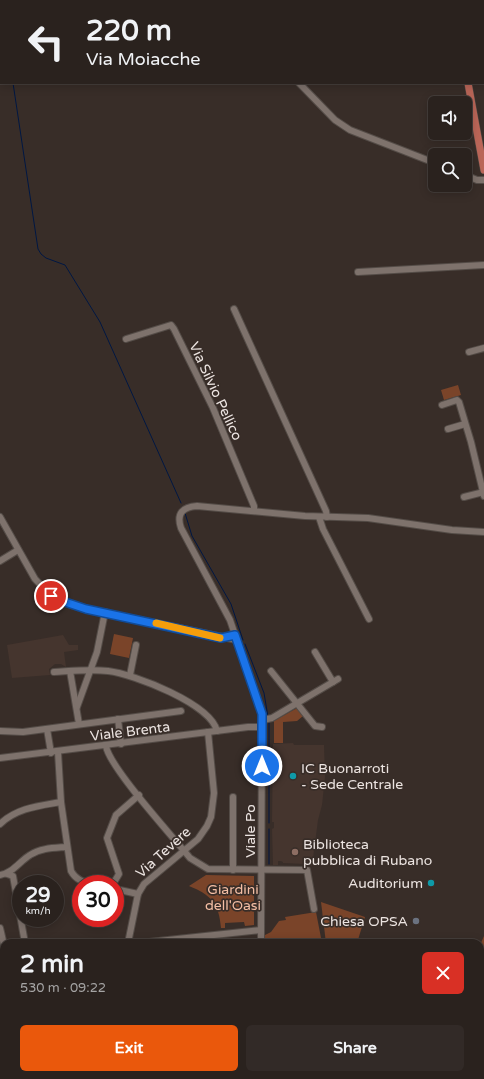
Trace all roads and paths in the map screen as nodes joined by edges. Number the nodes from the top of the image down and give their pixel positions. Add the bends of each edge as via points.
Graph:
1 (300, 84) edge
2 (468, 84) edge
3 (428, 160) edge
4 (484, 170) edge
5 (472, 178) edge
6 (484, 180) edge
7 (484, 265) edge
8 (358, 272) dead end
9 (234, 309) dead end
10 (126, 339) dead end
11 (484, 348) edge
12 (469, 352) dead end
13 (442, 405) dead end
14 (465, 424) junction
15 (448, 429) dead end
16 (484, 494) edge
17 (464, 497) dead end
18 (254, 512) junction
19 (0, 517) edge
20 (319, 517) junction
21 (327, 517) junction
22 (484, 532) edge
23 (18, 550) junction
24 (0, 561) edge
25 (105, 612) junction
26 (369, 619) dead end
27 (236, 637) junction
28 (136, 645) dead end
29 (315, 652) dead end
30 (91, 670) junction
31 (70, 671) junction
32 (271, 671) dead end
33 (54, 672) dead end
34 (130, 675) junction
35 (298, 703) junction
36 (77, 707) junction
37 (181, 711) dead end
38 (118, 719) junction
39 (263, 720) junction
40 (79, 724) junction
41 (262, 727) junction
42 (322, 727) dead end
43 (47, 729) junction
44 (0, 731) edge
45 (217, 731) junction
46 (208, 732) junction
47 (121, 744) junction
48 (106, 746) junction
49 (58, 752) junction
50 (51, 753) junction
51 (0, 758) edge
52 (139, 795) junction
53 (233, 797) dead end
54 (61, 802) junction
55 (0, 824) edge
56 (66, 846) junction
57 (184, 851) junction
58 (233, 870) junction
59 (262, 871) junction
60 (7, 874) junction
61 (72, 875) edge
62 (118, 875) edge
63 (0, 876) edge
64 (124, 891) edge
65 (138, 894) junction
66 (314, 909) dead end
67 (0, 928) edge
68 (262, 930) junction
69 (1, 939) edge
70 (24, 939) edge
71 (129, 939) edge
72 (178, 939) edge
73 (262, 939) edge

1 - 3 street via 335,120 350,130
2 - 4 main road
5 - 6 street
7 - 8 street
9 - 21 street
10 - 18 street, Via Silvio Pellico via 171,325 174,329 213,408 254,506
11 - 12 street
13 - 14 street via 457,400
14 - 15 street
14 - 16 street
16 - 17 street
18 - 20 street
18 - 27 street via 197,506 184,508 179,516 180,528 230,620
19 - 23 street
20 - 21 street
20 - 26 street
21 - 22 street via 368,518
23 - 24 street
23 - 25 street via 40,586 51,596 76,606
25 - 27 street via 221,638
25 - 30 street
27 - 39 street, Viale Po via 257,695
28 - 34 street
29 - 35 street via 335,681
30 - 31 street
30 - 34 street
30 - 36 street
31 - 33 street
31 - 36 street
32 - 35 street
34 - 45 street via 169,692 201,711 210,719
35 - 39 street via 272,718
35 - 42 street via 315,726
36 - 40 street
37 - 38 street
38 - 40 street
38 - 47 street
39 - 41 street, Viale Po
40 - 43 street
41 - 45 street, Viale Brenta
41 - 59 street, Viale Po
43 - 44 street
43 - 50 street
45 - 46 street, Viale Brenta
46 - 47 street, Viale Brenta
46 - 57 street, Via Tevere via 214,807 207,826 198,839
47 - 48 street, Viale Brenta
48 - 49 street, Viale Brenta
48 - 52 street via 108,756
49 - 50 street, Viale Brenta
49 - 54 street
50 - 51 street, Viale Brenta
52 - 57 street
52 - 62 street via 116,815 108,838
53 - 58 street
54 - 55 street via 16,812
54 - 56 street
56 - 60 street via 42,849 30,855
56 - 61 street
57 - 58 street via 197,864 208,869
57 - 65 street, Via Tevere via 144,884
58 - 59 street
59 - 66 street, Viale Po via 307,870
59 - 68 street, Viale Po
60 - 63 street
60 - 70 street via 13,876
64 - 65 street
65 - 71 street, Via Tevere
67 - 69 street
68 - 72 street
68 - 73 street, Viale Po

